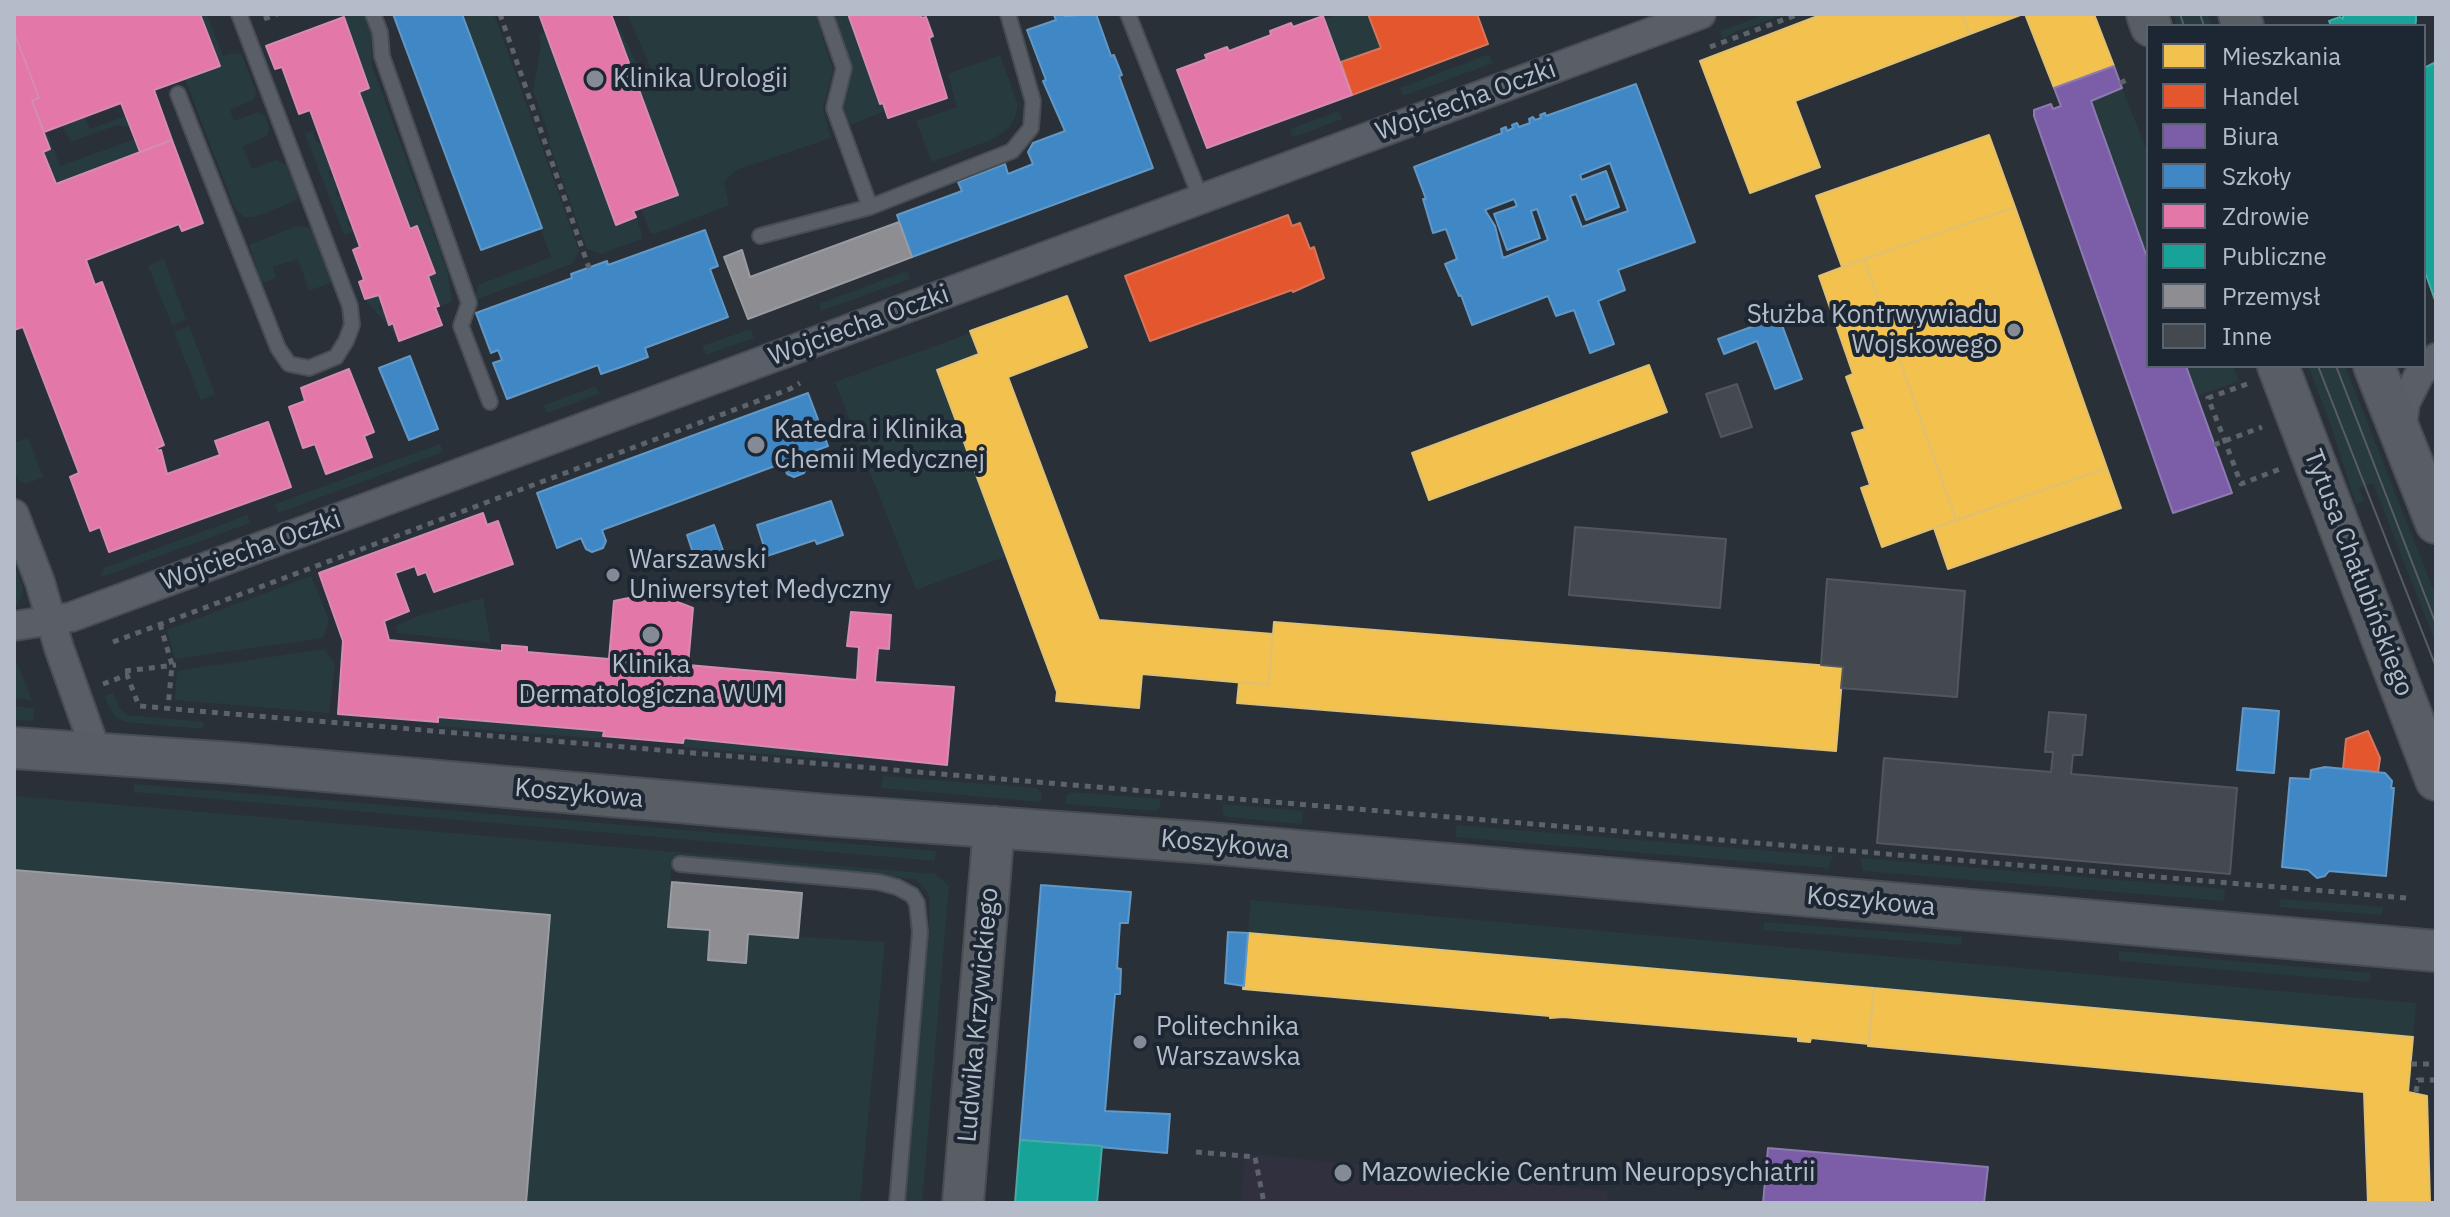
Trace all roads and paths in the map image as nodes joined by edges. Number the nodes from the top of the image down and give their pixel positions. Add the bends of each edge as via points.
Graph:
1 (239, 14) edge
2 (373, 14) edge
3 (500, 14) edge
4 (825, 14) edge
5 (1008, 14) edge
6 (1128, 14) edge
7 (1701, 14) edge
8 (1799, 14) edge
9 (1696, 52) dead end
10 (2129, 79) dead end
11 (2120, 83) dead end
12 (178, 94) dead end
13 (1201, 199) junction
14 (870, 207) junction
15 (760, 236) dead end
16 (589, 268) dead end
17 (2375, 368) edge
18 (2425, 368) edge
19 (2263, 375) edge
20 (801, 383) dead end
21 (490, 402) dead end
22 (2264, 426) dead end
23 (2401, 434) junction
24 (2225, 441) junction
25 (2214, 445) dead end
26 (2280, 469) dead end
27 (14, 514) edge
28 (2436, 523) edge
29 (52, 621) junction
30 (160, 624) junction
31 (14, 626) edge
32 (113, 642) dead end
33 (174, 665) junction
34 (125, 671) dead end
35 (98, 686) dead end
36 (168, 708) junction
37 (14, 748) edge
38 (97, 754) junction
39 (2436, 780) edge
40 (994, 827) junction
41 (680, 864) dead end
42 (2407, 898) dead end
43 (2436, 951) edge
44 (2411, 1064) dead end
45 (2436, 1064) edge
46 (2436, 1080) edge
47 (2416, 1092) dead end
48 (1196, 1152) dead end
49 (897, 1203) edge
50 (963, 1203) edge
51 (1264, 1203) edge

1 - 12 lane via 350,306 352,325 336,357 309,368 289,364 278,348
2 - 21 lane via 382,56 469,303 461,326
3 - 16 path
4 - 14 lane via 844,68 834,108
5 - 14 lane via 1033,101 1031,128 1012,151
6 - 13 lane
7 - 13 street, Wojciecha Oczki
8 - 9 path
10 - 11 path
13 - 29 street, Wojciecha Oczki
14 - 15 lane
17 - 23 street
18 - 23 street via 2405,403
19 - 24 path via 2208,398
19 - 39 street, Tytusa Chałubińskiego
20 - 30 path
22 - 24 path
23 - 28 street
24 - 25 path
24 - 26 path via 2241,484
27 - 29 street
29 - 31 street, Wojciecha Oczki
29 - 38 street
30 - 32 path
30 - 33 path
33 - 34 path
33 - 36 path
35 - 36 path via 127,675 139,706
36 - 42 path
37 - 38 street, Koszykowa
38 - 40 street, Koszykowa
40 - 43 street, Koszykowa
40 - 50 street, Ludwika Krzywickiego
41 - 49 lane via 878,882 912,895 920,932
44 - 45 path
46 - 47 path via 2418,1080
48 - 51 path via 1255,1157

